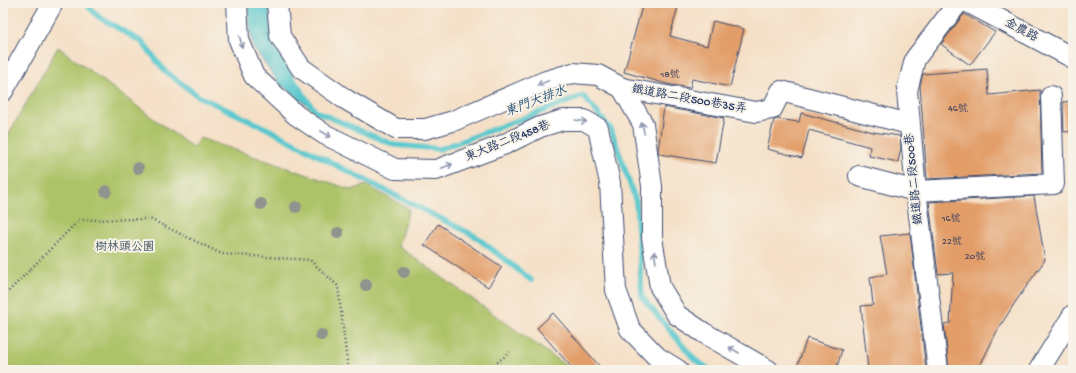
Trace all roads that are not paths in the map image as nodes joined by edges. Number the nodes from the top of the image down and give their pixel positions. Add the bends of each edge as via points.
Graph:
1 (53, 3) edge
2 (237, 3) edge
3 (277, 3) edge
4 (958, 3) edge
5 (969, 3) edge
6 (1073, 58) edge
7 (622, 88) junction
8 (3, 91) edge
9 (1051, 96) dead end
10 (909, 124) junction
11 (859, 176) dead end
12 (916, 190) junction
13 (1073, 315) edge
14 (678, 370) edge
15 (768, 370) edge
16 (938, 370) edge
17 (1039, 370) edge

1 - 8 street
2 -> 14 street, 東大路二段458巷 via 239,40 254,76 296,115 324,134 395,169 436,170 563,120 584,120 598,128 610,183 616,290 630,329 657,357
7 -> 3 street via 598,75 573,73 453,121 425,128 396,129 300,68 280,36
4 - 10 street, 鐵道路二段500巷 via 915,59 907,91
5 - 6 street, 金農路
7 - 10 street, 鐵道路二段500巷35弄 via 756,112 772,109 781,91
15 -> 7 street via 677,315 660,288 652,238 652,186 643,124
9 - 12 street via 1054,184
10 - 12 street, 鐵道路二段500巷
11 - 12 street
12 - 16 street, 鐵道路二段500巷
13 - 17 street

